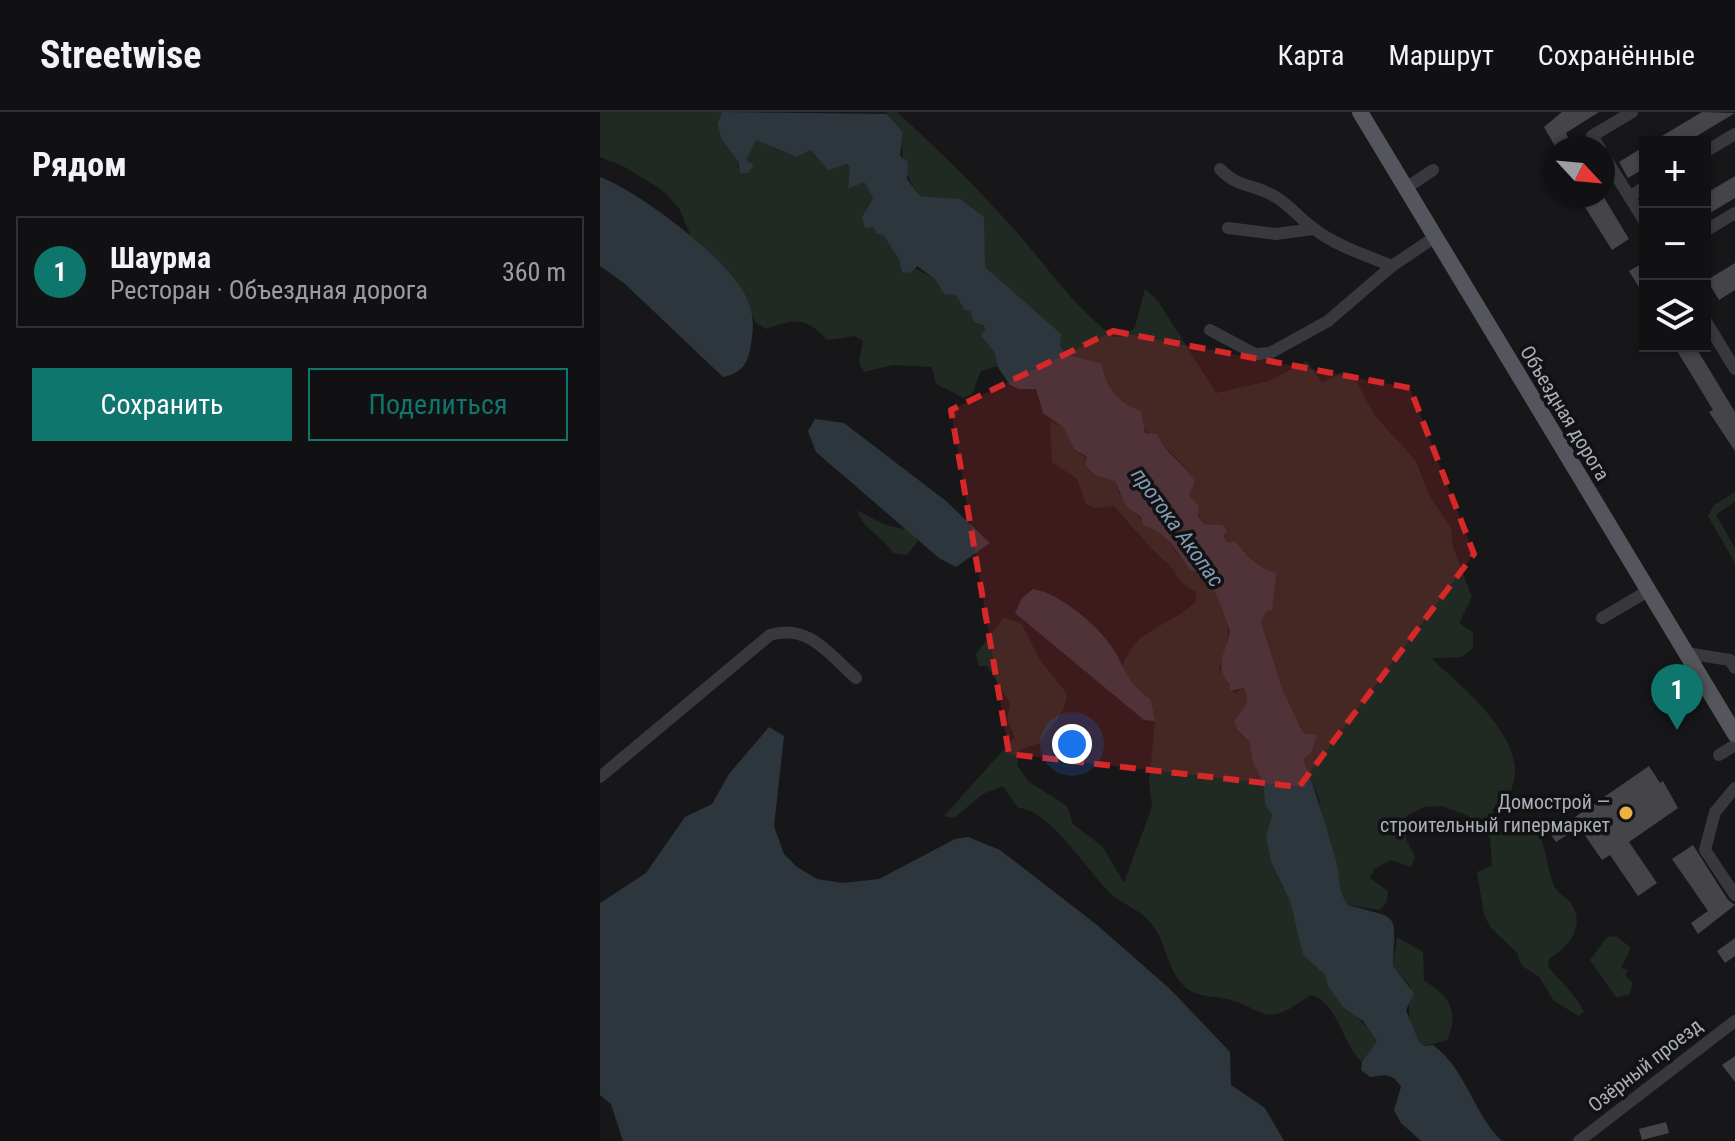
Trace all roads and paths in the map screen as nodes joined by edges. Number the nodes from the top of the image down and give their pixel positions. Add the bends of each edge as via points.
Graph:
1 (1360, 112) edge
2 (1632, 112) edge
3 (1735, 134) edge
4 (1592, 136) edge
5 (1711, 148) edge
6 (1220, 169) dead end
7 (1433, 170) dead end
8 (1615, 174) edge
9 (1406, 188) junction
10 (1639, 191) edge
11 (1629, 197) junction
12 (1639, 213) edge
13 (1735, 213) edge
14 (1711, 227) edge
15 (1228, 228) dead end
16 (1313, 229) junction
17 (1435, 237) junction
18 (1392, 266) junction
19 (1210, 330) dead end
20 (1711, 330) edge
21 (1735, 369) edge
22 (1648, 591) junction
23 (1602, 618) dead end
24 (1686, 653) junction
25 (1735, 668) edge
26 (856, 678) dead end
27 (1735, 734) edge
28 (1735, 745) edge
29 (1719, 755) dead end
30 (600, 777) edge
31 (1735, 788) edge
32 (1735, 895) edge
33 (1735, 1021) edge
34 (1579, 1141) edge

1 - 9 main road, Объездная дорога
2 - 4 street
3 - 5 street
6 - 16 street via 1234,184 1279,198
7 - 9 street
8 - 11 street
9 - 17 main road, Объездная дорога
10 - 11 street
11 - 12 street
13 - 14 street
15 - 16 street via 1276,234
16 - 18 street
17 - 18 street
17 - 22 main road, Объездная дорога
18 - 19 street via 1328,321 1270,353 1255,354
20 - 21 street
22 - 23 street
22 - 24 main road, Объездная дорога
24 - 25 street via 1730,660
24 - 27 main road, Объездная дорога
26 - 30 street via 813,638 785,630 770,635
28 - 29 street
31 - 32 street via 1715,812 1705,850
33 - 34 street, Озёрный проезд

